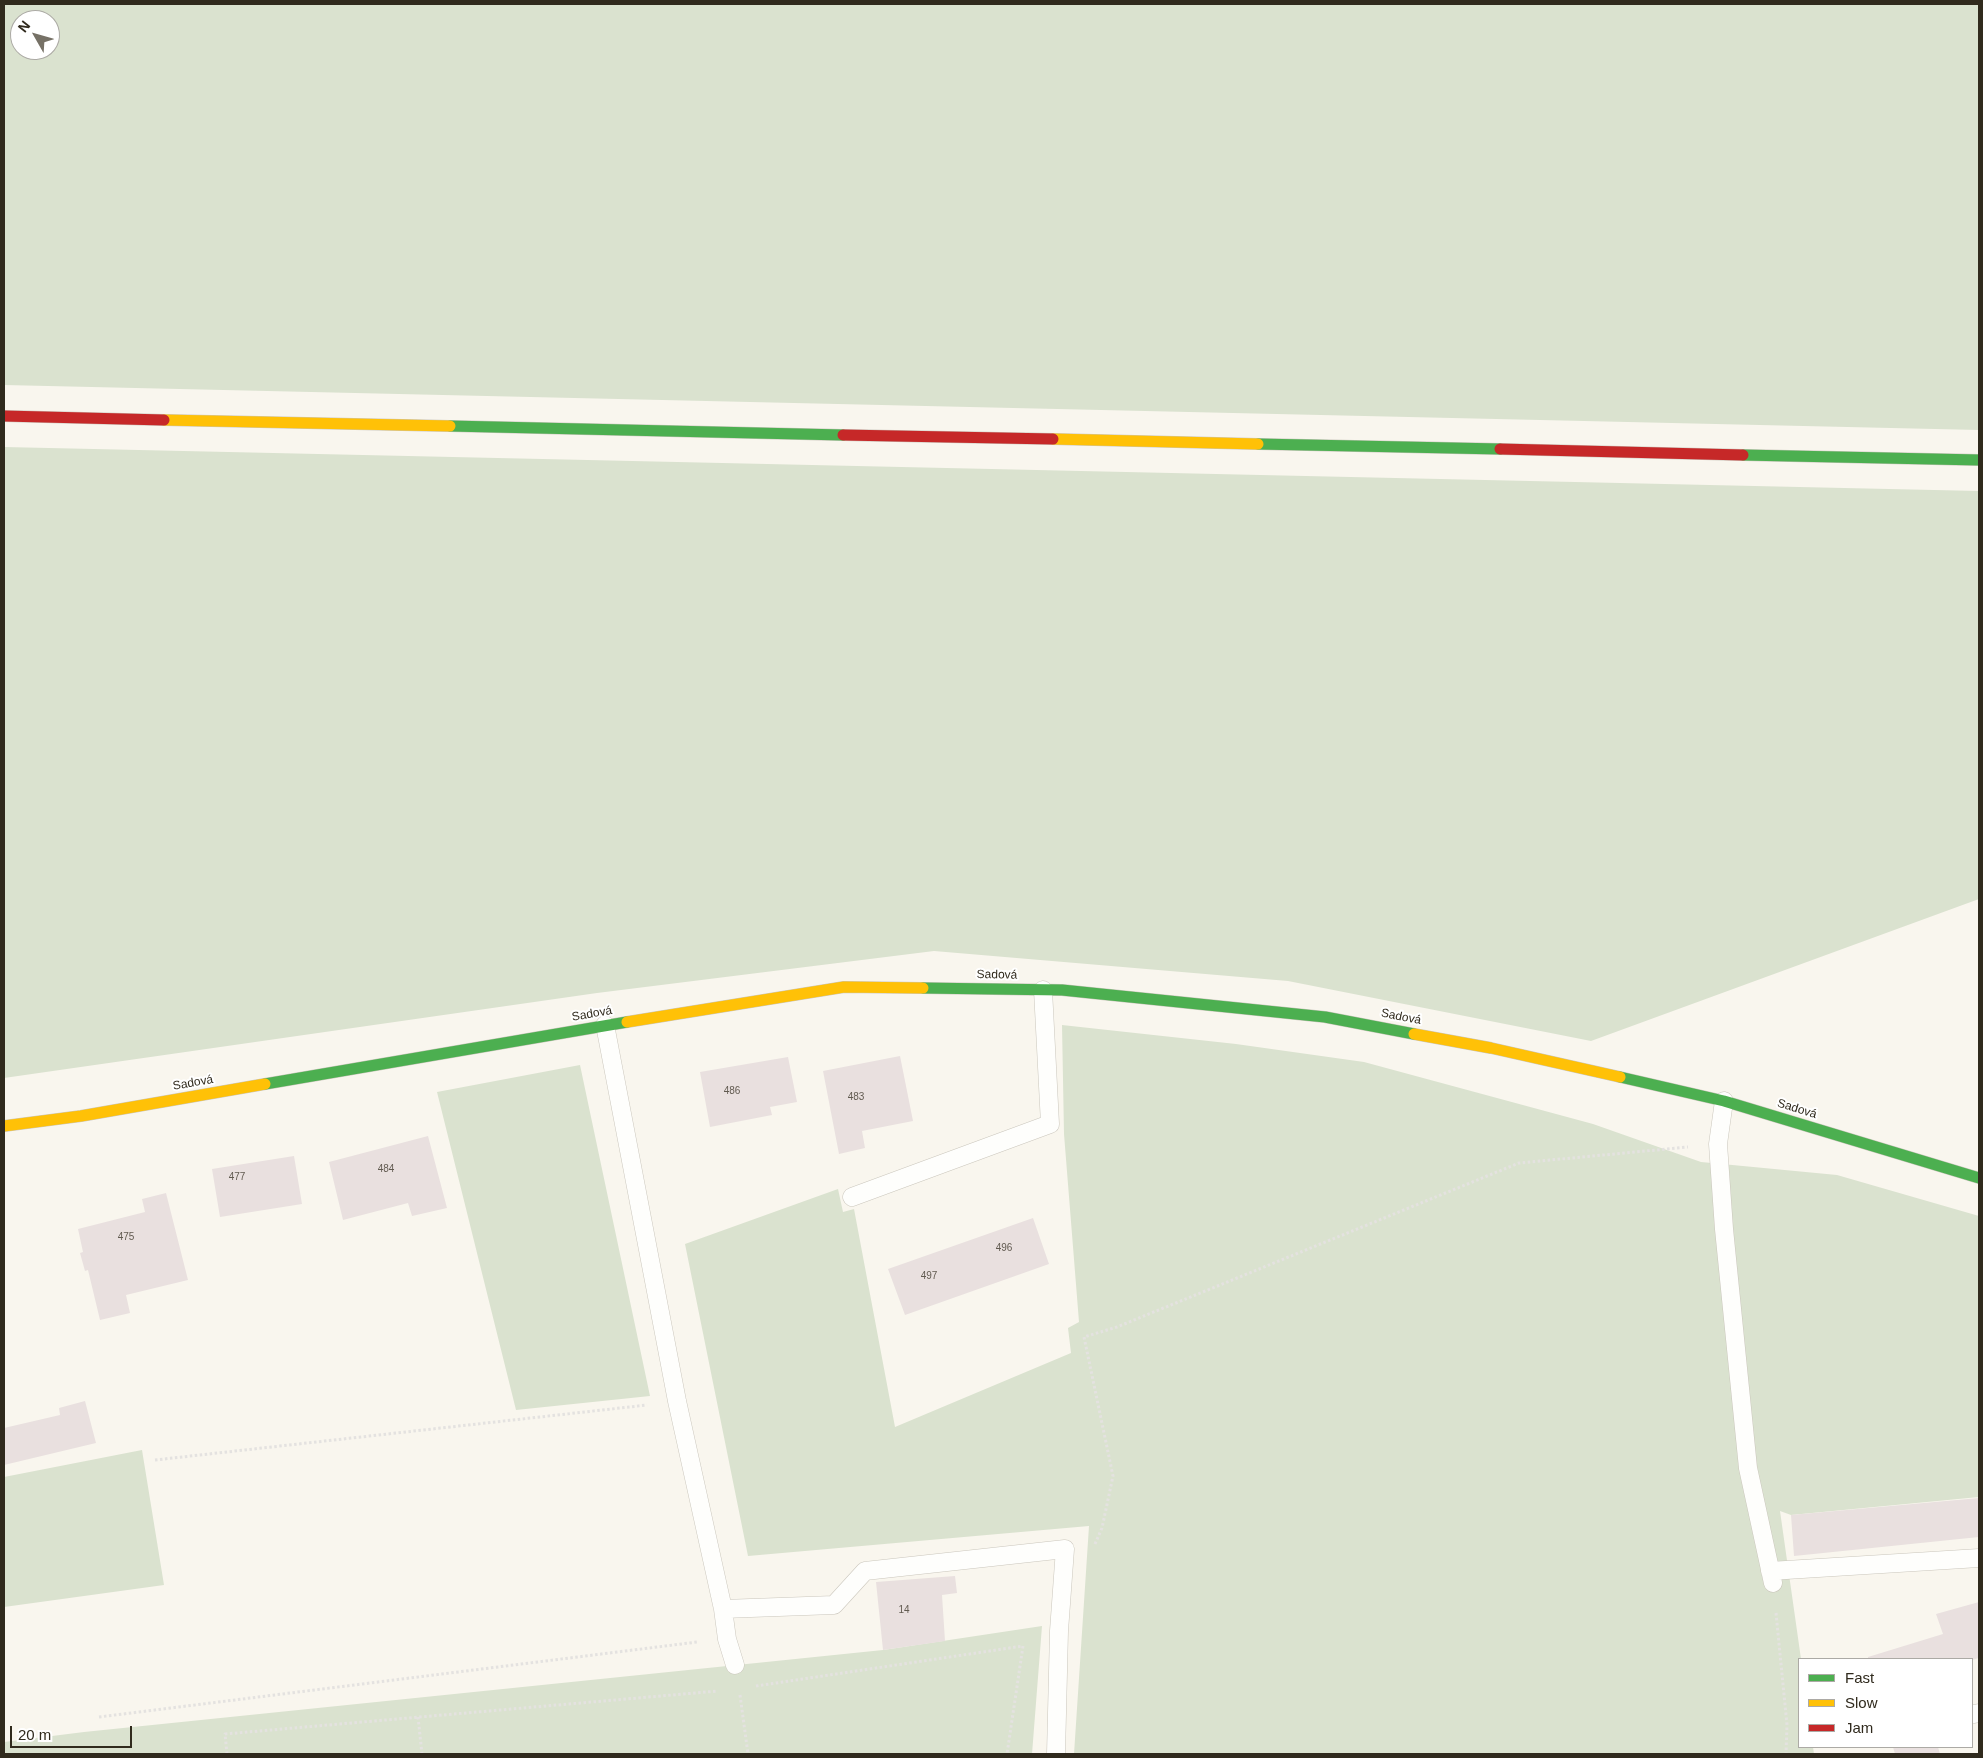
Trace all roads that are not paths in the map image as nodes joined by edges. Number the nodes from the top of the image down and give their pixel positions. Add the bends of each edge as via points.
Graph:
1 (4, 416) edge
2 (1979, 460) edge
3 (1043, 990) junction
4 (605, 1025) junction
5 (1724, 1101) junction
6 (4, 1126) edge
7 (1979, 1178) edge
8 (852, 1197) dead end
9 (1979, 1558) edge
10 (723, 1609) junction
11 (735, 1665) road end
12 (1056, 1754) edge

1 - 2 street
3 - 4 street, Sadová via 844,987
3 - 5 street, Sadová via 1325,1017 1491,1048
3 - 8 lane via 1050,1124
4 - 6 street, Sadová via 81,1116
4 - 10 lane via 677,1402
5 - 7 street, Sadová
5 - 9 lane via 1718,1144 1724,1229 1748,1468 1771,1577
10 - 11 lane
10 - 12 lane via 834,1605 865,1570 1065,1549

